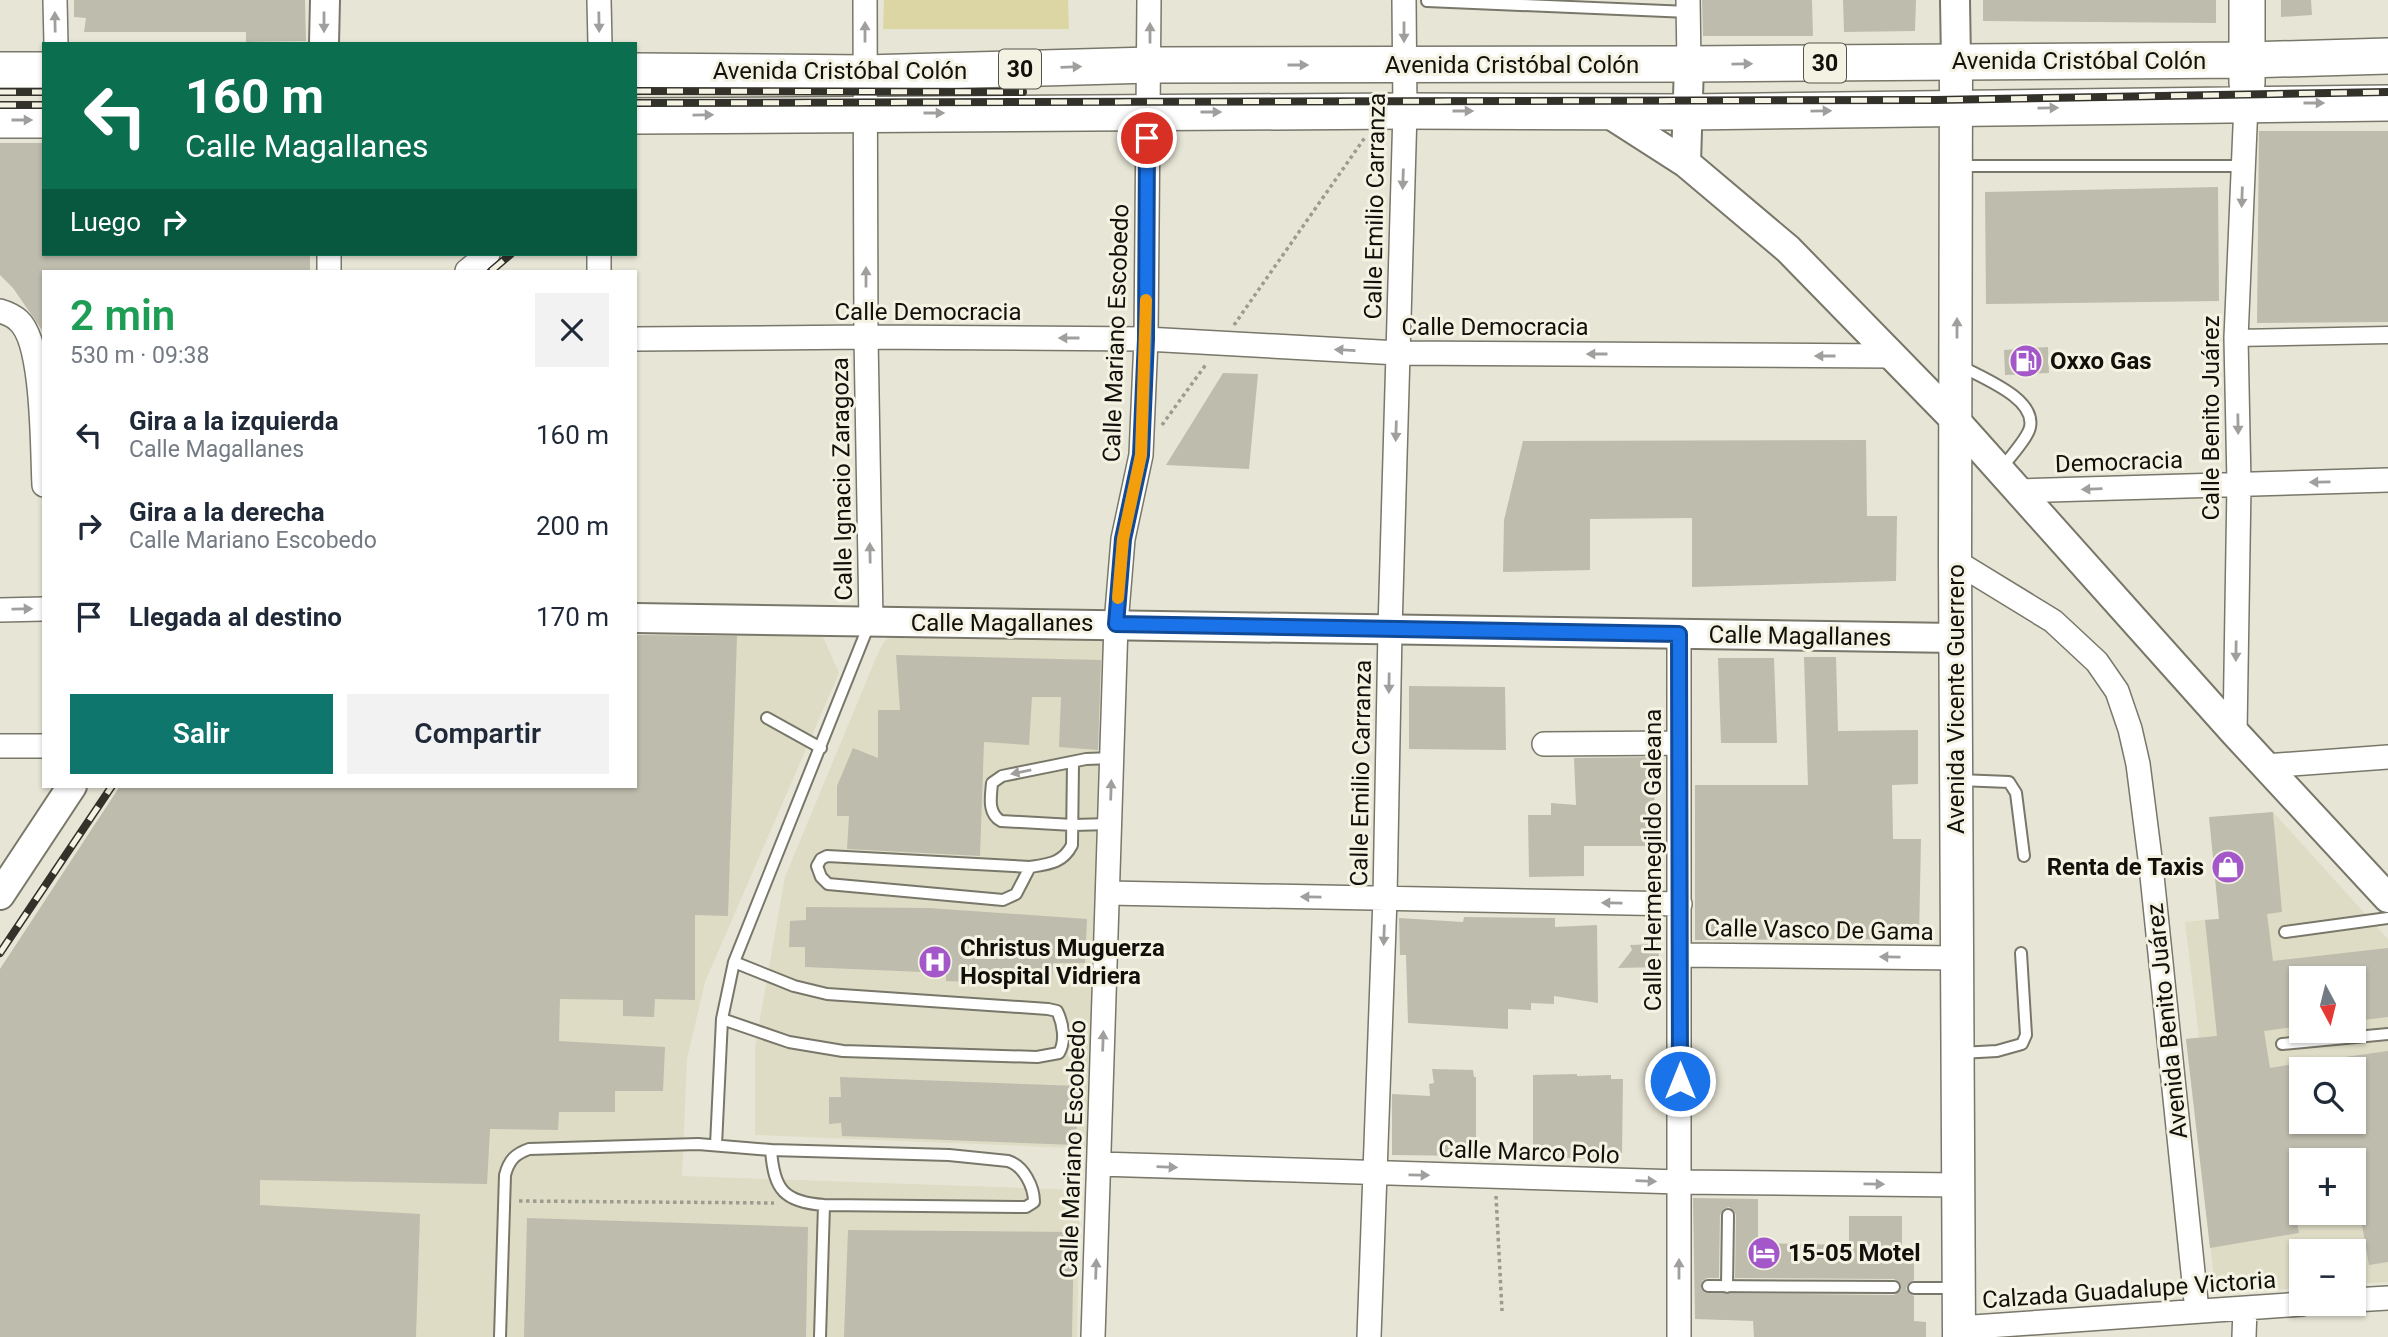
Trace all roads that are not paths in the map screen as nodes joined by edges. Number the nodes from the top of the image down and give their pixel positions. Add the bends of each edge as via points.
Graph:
1 (55, 0) edge
2 (325, 0) edge
3 (599, 0) edge
4 (865, 0) edge
5 (1149, 0) edge
6 (1955, 0) edge
7 (2247, 0) edge
8 (1415, 1) edge
9 (1688, 6) edge
10 (56, 42) edge
11 (324, 42) edge
12 (600, 42) edge
13 (2388, 56) edge
14 (2247, 60) junction
15 (1956, 61) junction
16 (1689, 64) junction
17 (1150, 65) junction
18 (1404, 65) junction
19 (0, 70) edge
20 (42, 70) edge
21 (637, 71) edge
22 (866, 73) junction
23 (2388, 103) edge
24 (2246, 104) junction
25 (1958, 110) junction
26 (1605, 111) junction
27 (1147, 112) junction
28 (1688, 112) junction
29 (866, 113) junction
30 (637, 116) edge
31 (1404, 119) junction
32 (0, 120) edge
33 (42, 120) edge
34 (1686, 163) junction
35 (1957, 166) junction
36 (2244, 166) junction
37 (486, 256) edge
38 (468, 270) edge
39 (0, 311) edge
40 (2388, 335) edge
41 (866, 337) junction
42 (2236, 338) junction
43 (637, 339) edge
44 (1146, 339) junction
45 (1398, 353) junction
46 (1893, 356) junction
47 (1956, 364) junction
48 (1956, 421) junction
49 (42, 451) edge
50 (2000, 470) junction
51 (2388, 480) edge
52 (2239, 484) junction
53 (2019, 491) junction
54 (1955, 561) junction
55 (42, 609) edge
56 (0, 610) edge
57 (637, 618) edge
58 (871, 621) junction
59 (1116, 624) junction
60 (1390, 630) junction
61 (1679, 634) junction
62 (1956, 638) junction
63 (767, 718) dead end
64 (2235, 733) junction
65 (1679, 743) junction
66 (1544, 744) dead end
67 (0, 746) edge
68 (42, 746) edge
69 (821, 748) junction
70 (2388, 757) edge
71 (1112, 758) junction
72 (1073, 762) junction
73 (2265, 766) junction
74 (1957, 780) junction
75 (71, 788) edge
76 (1110, 824) junction
77 (1073, 825) junction
78 (2024, 856) dead end
79 (1030, 867) junction
80 (2, 888) edge
81 (1108, 893) junction
82 (1385, 898) junction
83 (2388, 898) edge
84 (1680, 904) junction
85 (2388, 918) edge
86 (2285, 932) dead end
87 (2021, 953) dead end
88 (1680, 955) junction
89 (1958, 958) junction
90 (734, 962) junction
91 (722, 1019) junction
92 (2388, 1034) edge
93 (2282, 1044) dead end
94 (1958, 1053) junction
95 (716, 1145) junction
96 (771, 1150) junction
97 (1099, 1164) junction
98 (1374, 1174) junction
99 (1679, 1182) junction
100 (1958, 1185) junction
101 (824, 1205) junction
102 (1728, 1215) dead end
103 (1708, 1286) dead end
104 (1727, 1287) junction
105 (1894, 1287) dead end
106 (1914, 1288) dead end
107 (1959, 1288) junction
108 (2388, 1298) edge
109 (2366, 1299) edge
110 (2289, 1305) edge
111 (2245, 1308) junction
112 (2197, 1311) junction
113 (1959, 1332) edge
114 (500, 1337) edge
115 (820, 1337) edge
116 (1093, 1337) edge
117 (1369, 1337) edge
118 (1679, 1337) edge
119 (2244, 1337) edge

10 -> 1 street
2 -> 11 street
3 -> 12 street
22 -> 4 street, Calle Ignacio Zaragoza
17 -> 5 street, Calle Mariano Escobedo
6 - 15 street
7 - 14 main road
8 - 9 lane
8 -> 18 street, Calle Emilio Carranza
9 - 16 street
13 - 14 main road, Avenida Cristóbal Colón / 30
14 - 15 main road, Avenida Cristóbal Colón / 30
14 - 24 main road
16 -> 15 main road, Avenida Cristóbal Colón / 30
15 - 25 main road, Avenida Vicente Guerrero
16 - 18 main road, Avenida Cristóbal Colón / 30
16 - 28 street
17 -> 18 main road, Avenida Cristóbal Colón / 30
22 -> 17 main road, Avenida Cristóbal Colón / 30
17 - 27 street, Calle Mariano Escobedo
18 - 31 street, Calle Emilio Carranza
19 - 20 main road
21 - 22 main road, Avenida Cristóbal Colón / 30
22 - 29 street, Calle Ignacio Zaragoza
24 -> 23 main road, Avenida Cristóbal Colón / 30
25 -> 24 main road, Avenida Cristóbal Colón / 30
24 - 36 street, Calle Benito Juárez
28 -> 25 main road, Avenida Cristóbal Colón / 30
25 - 35 main road, Avenida Vicente Guerrero
26 - 28 main road, Avenida Cristóbal Colón / 30
31 -> 26 main road, 30
26 - 34 street
29 -> 27 main road, 30
27 -> 31 main road, 30
27 - 44 street, Calle Mariano Escobedo
28 - 34 street
30 -> 29 main road, Avenida Cristóbal Colón / 30
41 -> 29 street, Calle Ignacio Zaragoza
31 -> 45 street, Calle Emilio Carranza
32 -> 33 main road
34 - 46 street via 1788,249
35 - 36 lane
47 -> 35 main road, Avenida Vicente Guerrero
36 -> 42 street, Calle Benito Juárez
37 - 38 street
39 - 49 street via 21,322 30,341 37,367
40 - 42 street
41 - 43 street, Calle Democracia
44 -> 41 street, Calle Democracia
58 -> 41 street, Calle Ignacio Zaragoza
42 -> 52 street, Calle Benito Juárez
45 -> 44 street, Calle Democracia
44 - 59 street, Calle Mariano Escobedo via 1141,455 1123,539
46 -> 45 street, Calle Democracia
45 -> 60 street, Calle Emilio Carranza
46 - 48 street
47 - 48 main road, Avenida Vicente Guerrero
47 - 50 lane via 2020,400 2030,413 2030,429
48 - 50 street
48 - 54 main road, Avenida Vicente Guerrero
50 - 53 street
51 -> 52 street, Democracia
52 -> 53 street, Democracia
52 -> 64 street, Calle Benito Juárez
53 - 64 street
54 - 62 main road, Avenida Vicente Guerrero
54 - 112 street, Avenida Benito Juárez via 2053,621 2097,662 2117,691 2130,729 2151,866
56 -> 55 street
57 - 58 street, Calle Magallanes
58 - 59 street, Calle Magallanes
58 - 69 lane
59 - 60 street, Calle Magallanes
59 - 71 street, Calle Mariano Escobedo
60 - 61 street, Calle Magallanes
60 -> 82 street, Calle Emilio Carranza
61 - 62 street, Calle Magallanes
61 - 65 street, Calle Hermenegildo Galeana
62 - 74 main road, Avenida Vicente Guerrero
63 - 69 lane
64 - 73 street
65 - 66 street
65 - 84 street, Calle Hermenegildo Galeana
67 - 68 street
69 - 90 lane
70 - 73 street
71 - 72 lane
76 -> 71 street, Calle Mariano Escobedo
72 - 77 lane
72 -> 77 lane via 1002,776 992,783 991,811 996,819
73 - 83 street
74 - 78 lane via 2009,782 2016,793
74 - 89 main road, Avenida Vicente Guerrero
75 - 80 street
76 - 77 lane
76 - 81 street, Calle Mariano Escobedo
77 - 79 lane via 1072,845 1062,859
79 - 79 lane via 827,856 817,866 828,884 1003,900 1016,894
82 -> 81 street, Calle Vasco De Gama
97 -> 81 street, Calle Mariano Escobedo
84 -> 82 street, Calle Vasco De Gama
82 -> 98 street, Calle Emilio Carranza
84 - 88 street, Calle Hermenegildo Galeana
85 - 86 lane
87 - 94 lane via 2026,1035 2022,1044
89 -> 88 street, Calle Vasco De Gama
88 - 99 street, Calle Hermenegildo Galeana
89 - 94 main road, Avenida Vicente Guerrero
90 - 91 lane
90 - 91 lane via 827,995 1057,1011 1062,1047 1059,1052 1037,1057 843,1051 778,1039
91 - 95 lane
92 - 93 lane
94 - 100 main road, Avenida Vicente Guerrero
95 - 96 lane
95 - 114 lane via 529,1149 518,1153 507,1165 503,1201
96 - 101 lane via 778,1184 787,1195 800,1203
96 - 101 lane via 1008,1161 1023,1172 1035,1199 1026,1208
97 -> 98 street, Calle Marco Polo
116 -> 97 street, Calle Mariano Escobedo
98 -> 99 street, Calle Marco Polo
98 - 117 street, Calle Emilio Carranza
99 -> 100 street, Calle Marco Polo
118 -> 99 street, Calle Hermenegildo Galeana
100 - 107 main road, Avenida Vicente Guerrero
101 - 115 lane
102 - 104 lane
103 - 104 lane
104 - 105 lane
106 - 107 lane
107 - 113 main road, Avenida Vicente Guerrero
108 - 109 street
110 - 111 street, Calzada Guadalupe Victoria
111 - 112 street, Calzada Guadalupe Victoria
111 - 119 street
112 - 113 street, Calzada Guadalupe Victoria

